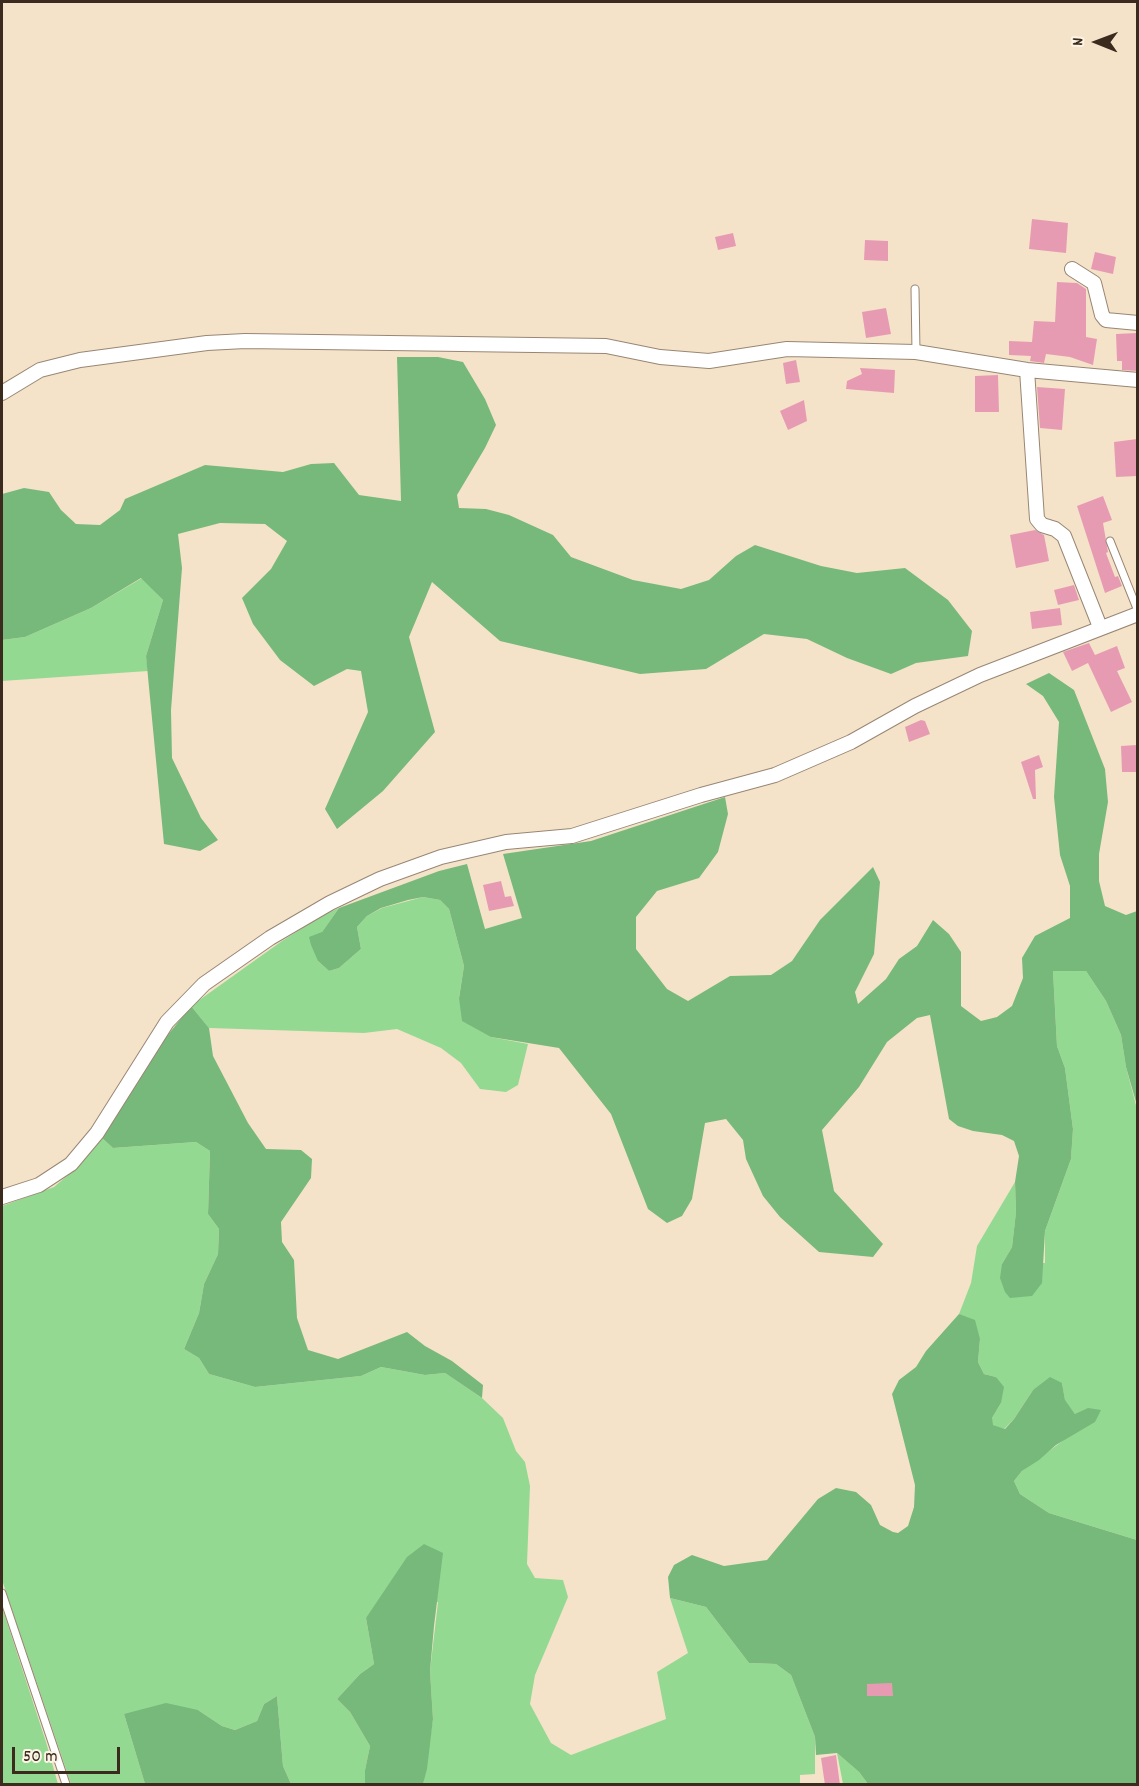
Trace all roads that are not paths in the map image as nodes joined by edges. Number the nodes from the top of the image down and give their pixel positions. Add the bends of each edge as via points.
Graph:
1 (1072, 269) dead end
2 (915, 289) dead end
3 (1137, 322) edge
4 (916, 352) junction
5 (1027, 370) junction
6 (1137, 381) edge
7 (2, 393) edge
8 (1110, 541) dead end
9 (1137, 612) edge
10 (1100, 627) junction
11 (2, 1197) edge
12 (2, 1593) edge
13 (66, 1785) edge

1 - 3 street via 1094,283 1101,315 1106,320
2 - 4 lane
4 - 5 street
4 - 7 street via 787,349 709,361 660,357 606,346 217,342 80,360 40,370
5 - 6 street
5 - 10 street via 1037,519 1064,536
8 - 9 lane
9 - 10 street
10 - 11 street via 980,675 851,742 775,775 585,833 506,842 441,856 330,903 270,938 204,984 167,1022 97,1133 71,1164 39,1185
12 - 13 lane

